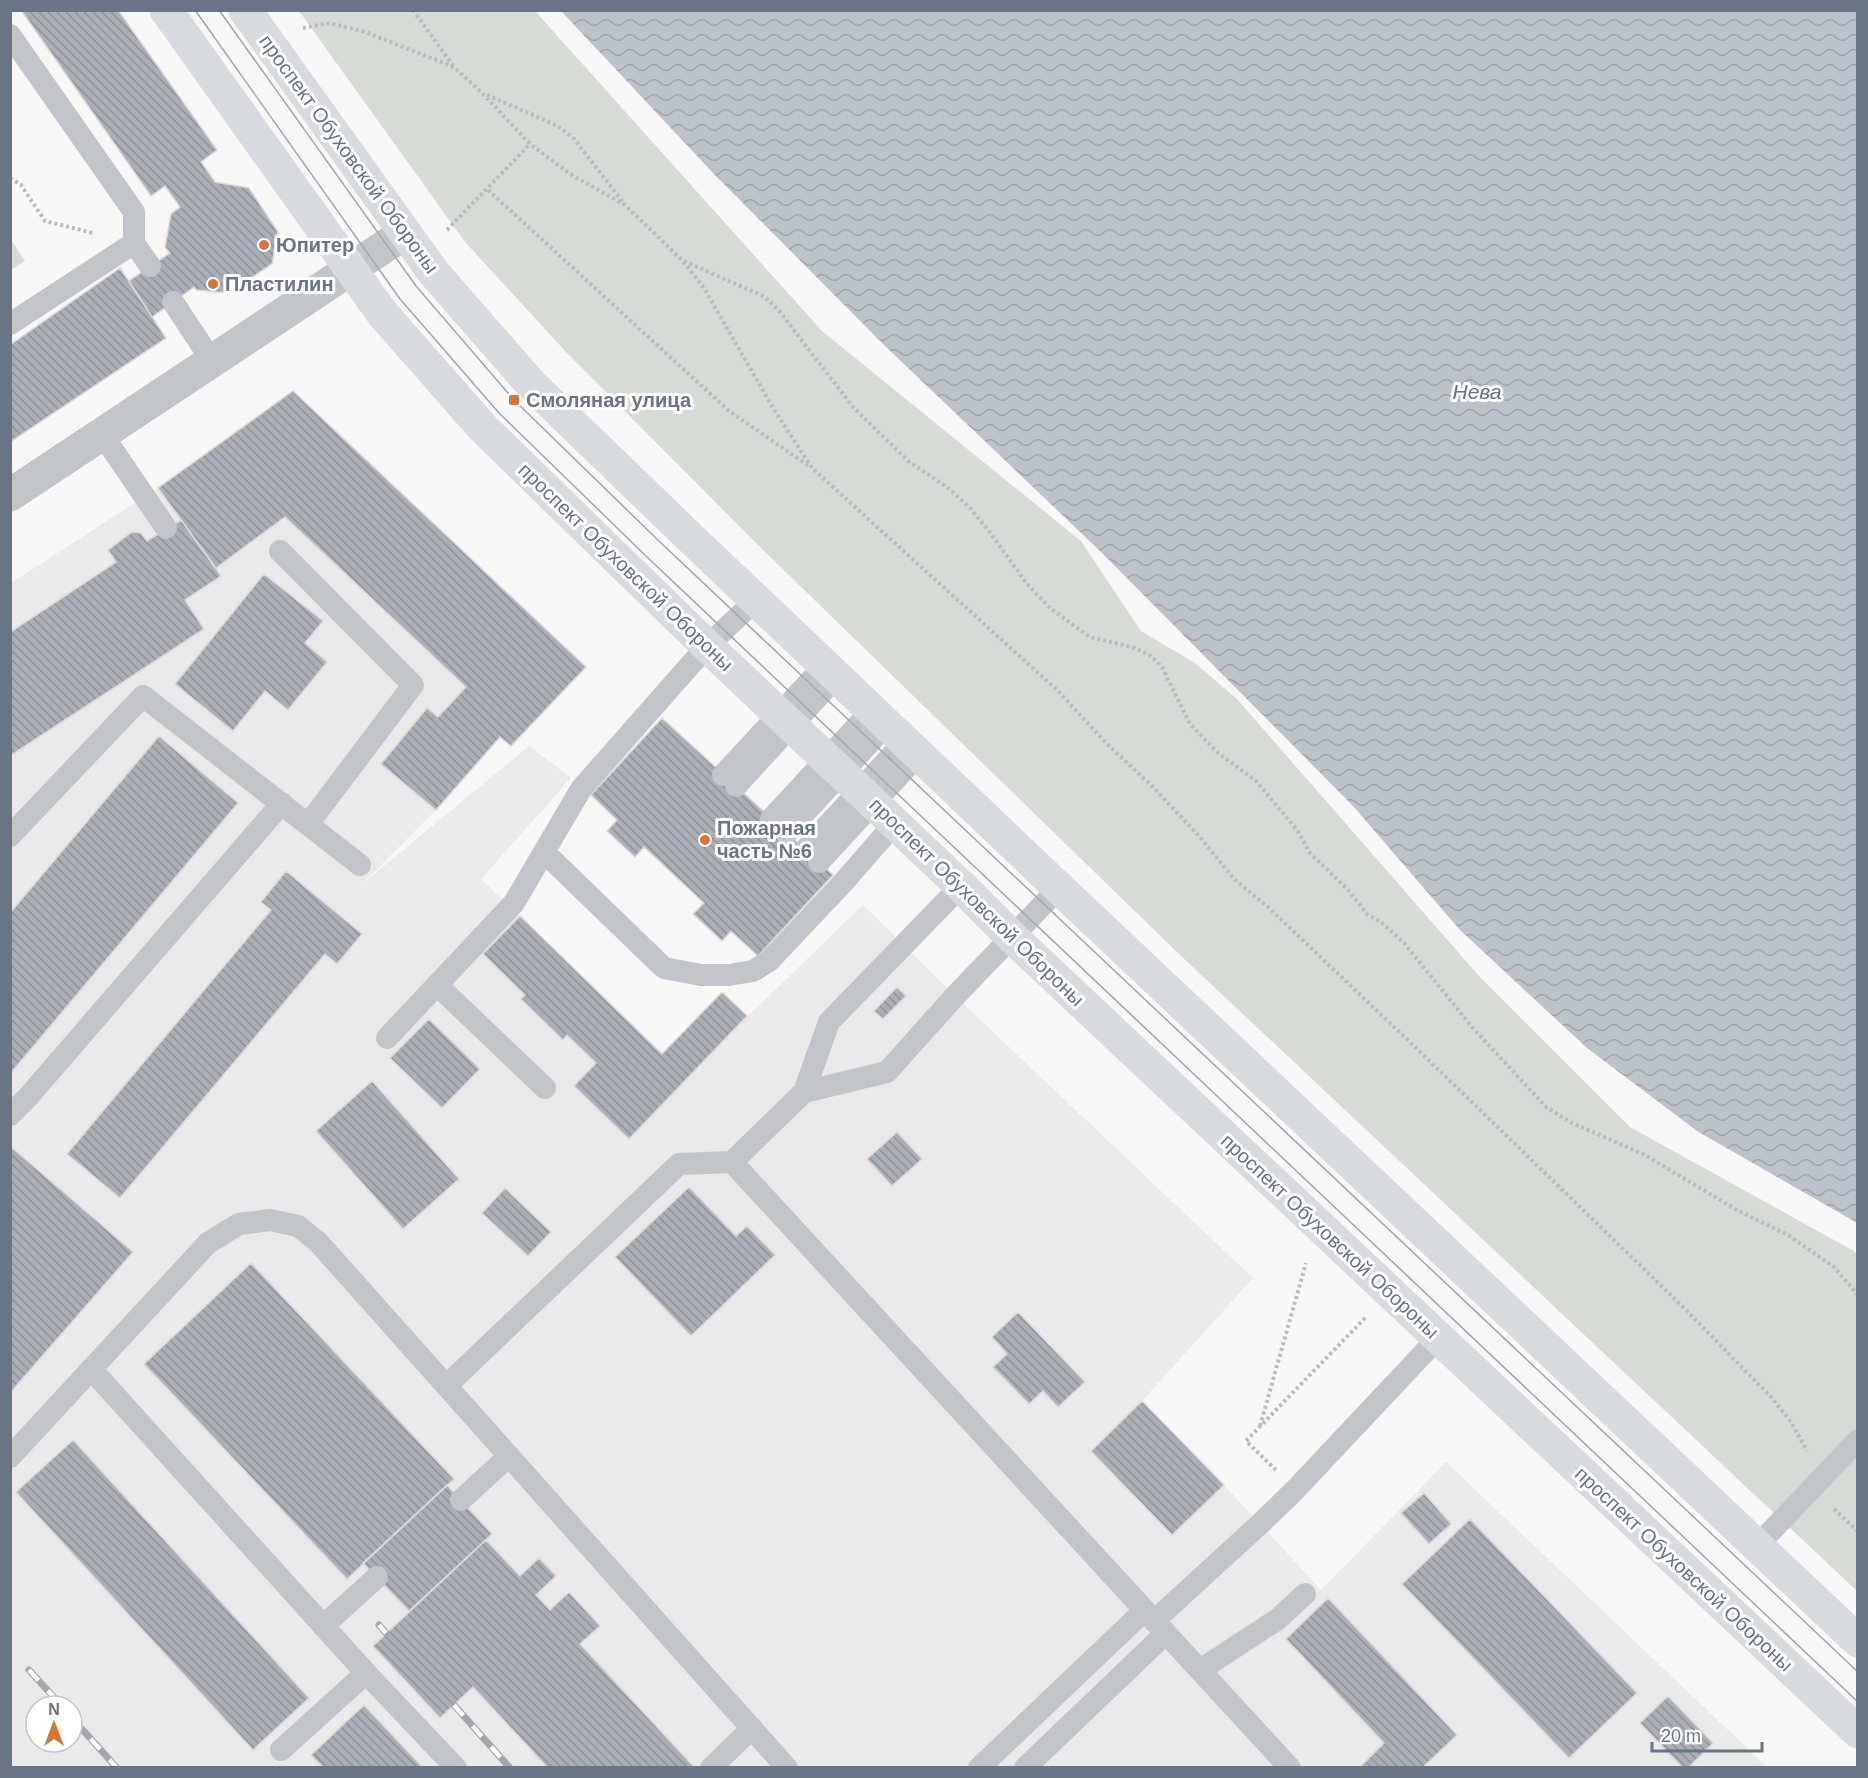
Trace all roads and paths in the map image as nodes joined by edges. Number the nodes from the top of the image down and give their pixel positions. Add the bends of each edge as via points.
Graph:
1 (166, 10) edge
2 (245, 10) edge
3 (413, 10) edge
4 (296, 29) dead end
5 (10, 35) edge
6 (454, 68) junction
7 (483, 94) junction
8 (531, 144) junction
9 (10, 178) edge
10 (488, 190) junction
11 (625, 205) junction
12 (405, 233) junction
13 (442, 235) dead end
14 (134, 243) junction
15 (683, 261) junction
16 (150, 266) dead end
17 (349, 269) junction
18 (173, 302) dead end
19 (10, 324) edge
20 (212, 361) junction
21 (102, 434) junction
22 (812, 468) junction
23 (10, 495) edge
24 (166, 528) dead end
25 (280, 551) dead end
26 (756, 600) junction
27 (707, 646) junction
28 (831, 671) junction
29 (786, 720) junction
30 (896, 732) junction
31 (729, 780) dead end
32 (859, 790) junction
33 (282, 803) junction
34 (309, 823) junction
35 (779, 826) dead end
36 (10, 836) edge
37 (544, 852) junction
38 (812, 856) dead end
39 (360, 865) dead end
40 (961, 886) junction
41 (1059, 888) junction
42 (1012, 937) junction
43 (437, 985) junction
44 (387, 1038) dead end
45 (544, 1088) dead end
46 (804, 1092) junction
47 (10, 1115) edge
48 (732, 1162) junction
49 (1306, 1261) dead end
50 (1857, 1295) edge
51 (1372, 1311) dead end
52 (1438, 1338) junction
53 (92, 1369) junction
54 (446, 1386) junction
55 (1260, 1426) junction
56 (1857, 1440) edge
57 (509, 1456) junction
58 (10, 1457) edge
59 (1823, 1476) junction
60 (1296, 1489) junction
61 (461, 1500) dead end
62 (1757, 1546) junction
63 (377, 1577) dead end
64 (1305, 1594) dead end
65 (1155, 1622) junction
66 (323, 1626) junction
67 (1857, 1641) edge
68 (1200, 1670) junction
69 (366, 1673) junction
70 (752, 1728) junction
71 (1857, 1732) edge
72 (281, 1750) dead end
73 (456, 1767) edge
74 (711, 1767) edge
75 (787, 1767) edge
76 (979, 1767) edge
77 (1025, 1767) edge
78 (1290, 1767) edge

1 - 17 main road, проспект Обуховской Обороны
2 - 12 main road, проспект Обуховской Обороны
3 - 6 path
4 - 6 path via 330,23 347,27
5 - 14 lane via 134,212
6 - 7 path
7 - 8 path
7 - 11 path via 542,117 566,132
8 - 10 path
8 - 11 path via 570,174
9 - 14 path via 21,185 45,220
10 - 13 path
10 - 22 path via 729,411
11 - 15 path
12 - 17 street
12 - 26 main road, проспект Обуховской Обороны via 434,273 531,384
14 - 16 lane
14 - 19 lane
15 - 22 path via 704,288
15 - 50 path via 765,297 853,407 908,461 971,509 1027,585 1051,609 1090,637 1135,648 1162,666 1190,724 1217,752 1256,781 1297,830 1310,853 1367,914 1404,943 1472,1027 1546,1107 1572,1123 1643,1154 1737,1210 1788,1235 1834,1267
17 - 20 street
17 - 27 main road, проспект Обуховской Обороны via 382,313 483,428
18 - 20 lane
20 - 21 street
21 - 23 street
21 - 24 lane
22 - 59 path via 1058,691 1199,836 1235,880 1414,1046 1734,1357 1791,1422
25 - 34 lane via 413,685
26 - 27 lane
26 - 28 main road, проспект Обуховской Обороны
27 - 29 main road, проспект Обуховской Обороны
27 - 37 lane via 581,789
28 - 29 lane
28 - 30 main road, проспект Обуховской Обороны
29 - 31 lane
29 - 32 main road, проспект Обуховской Обороны
30 - 32 lane
30 - 32 lane
30 - 41 main road, проспект Обуховской Обороны
32 - 35 lane
32 - 37 lane via 841,885 769,961 753,971 701,975 664,968
32 - 38 lane
32 - 40 main road, проспект Обуховской Обороны
33 - 34 lane
33 - 36 lane via 143,696
33 - 47 lane
34 - 39 lane
37 - 43 lane via 514,903
40 - 42 main road, проспект Обуховской Обороны
40 - 46 lane via 829,1022
41 - 42 lane
41 - 62 main road, проспект Обуховской Обороны
42 - 46 lane via 887,1072
42 - 52 main road, проспект Обуховской Обороны
43 - 44 lane
43 - 45 lane
46 - 48 lane
48 - 54 lane via 679,1164
48 - 65 lane
49 - 55 path
51 - 55 path
52 - 60 lane
52 - 71 main road, проспект Обуховской Обороны
53 - 54 lane via 208,1243 239,1224 270,1220 298,1226 318,1242
53 - 58 lane
53 - 66 lane
54 - 57 lane
55 - 60 path via 1246,1441
56 - 59 lane
57 - 61 lane
57 - 70 lane
59 - 62 lane
60 - 65 lane
62 - 67 main road, проспект Обуховской Обороны
63 - 66 lane
64 - 68 lane via 1278,1619
65 - 68 lane
65 - 76 lane
65 - 77 lane
66 - 69 lane
68 - 78 lane
69 - 72 lane
69 - 73 lane
70 - 74 lane
70 - 75 lane

